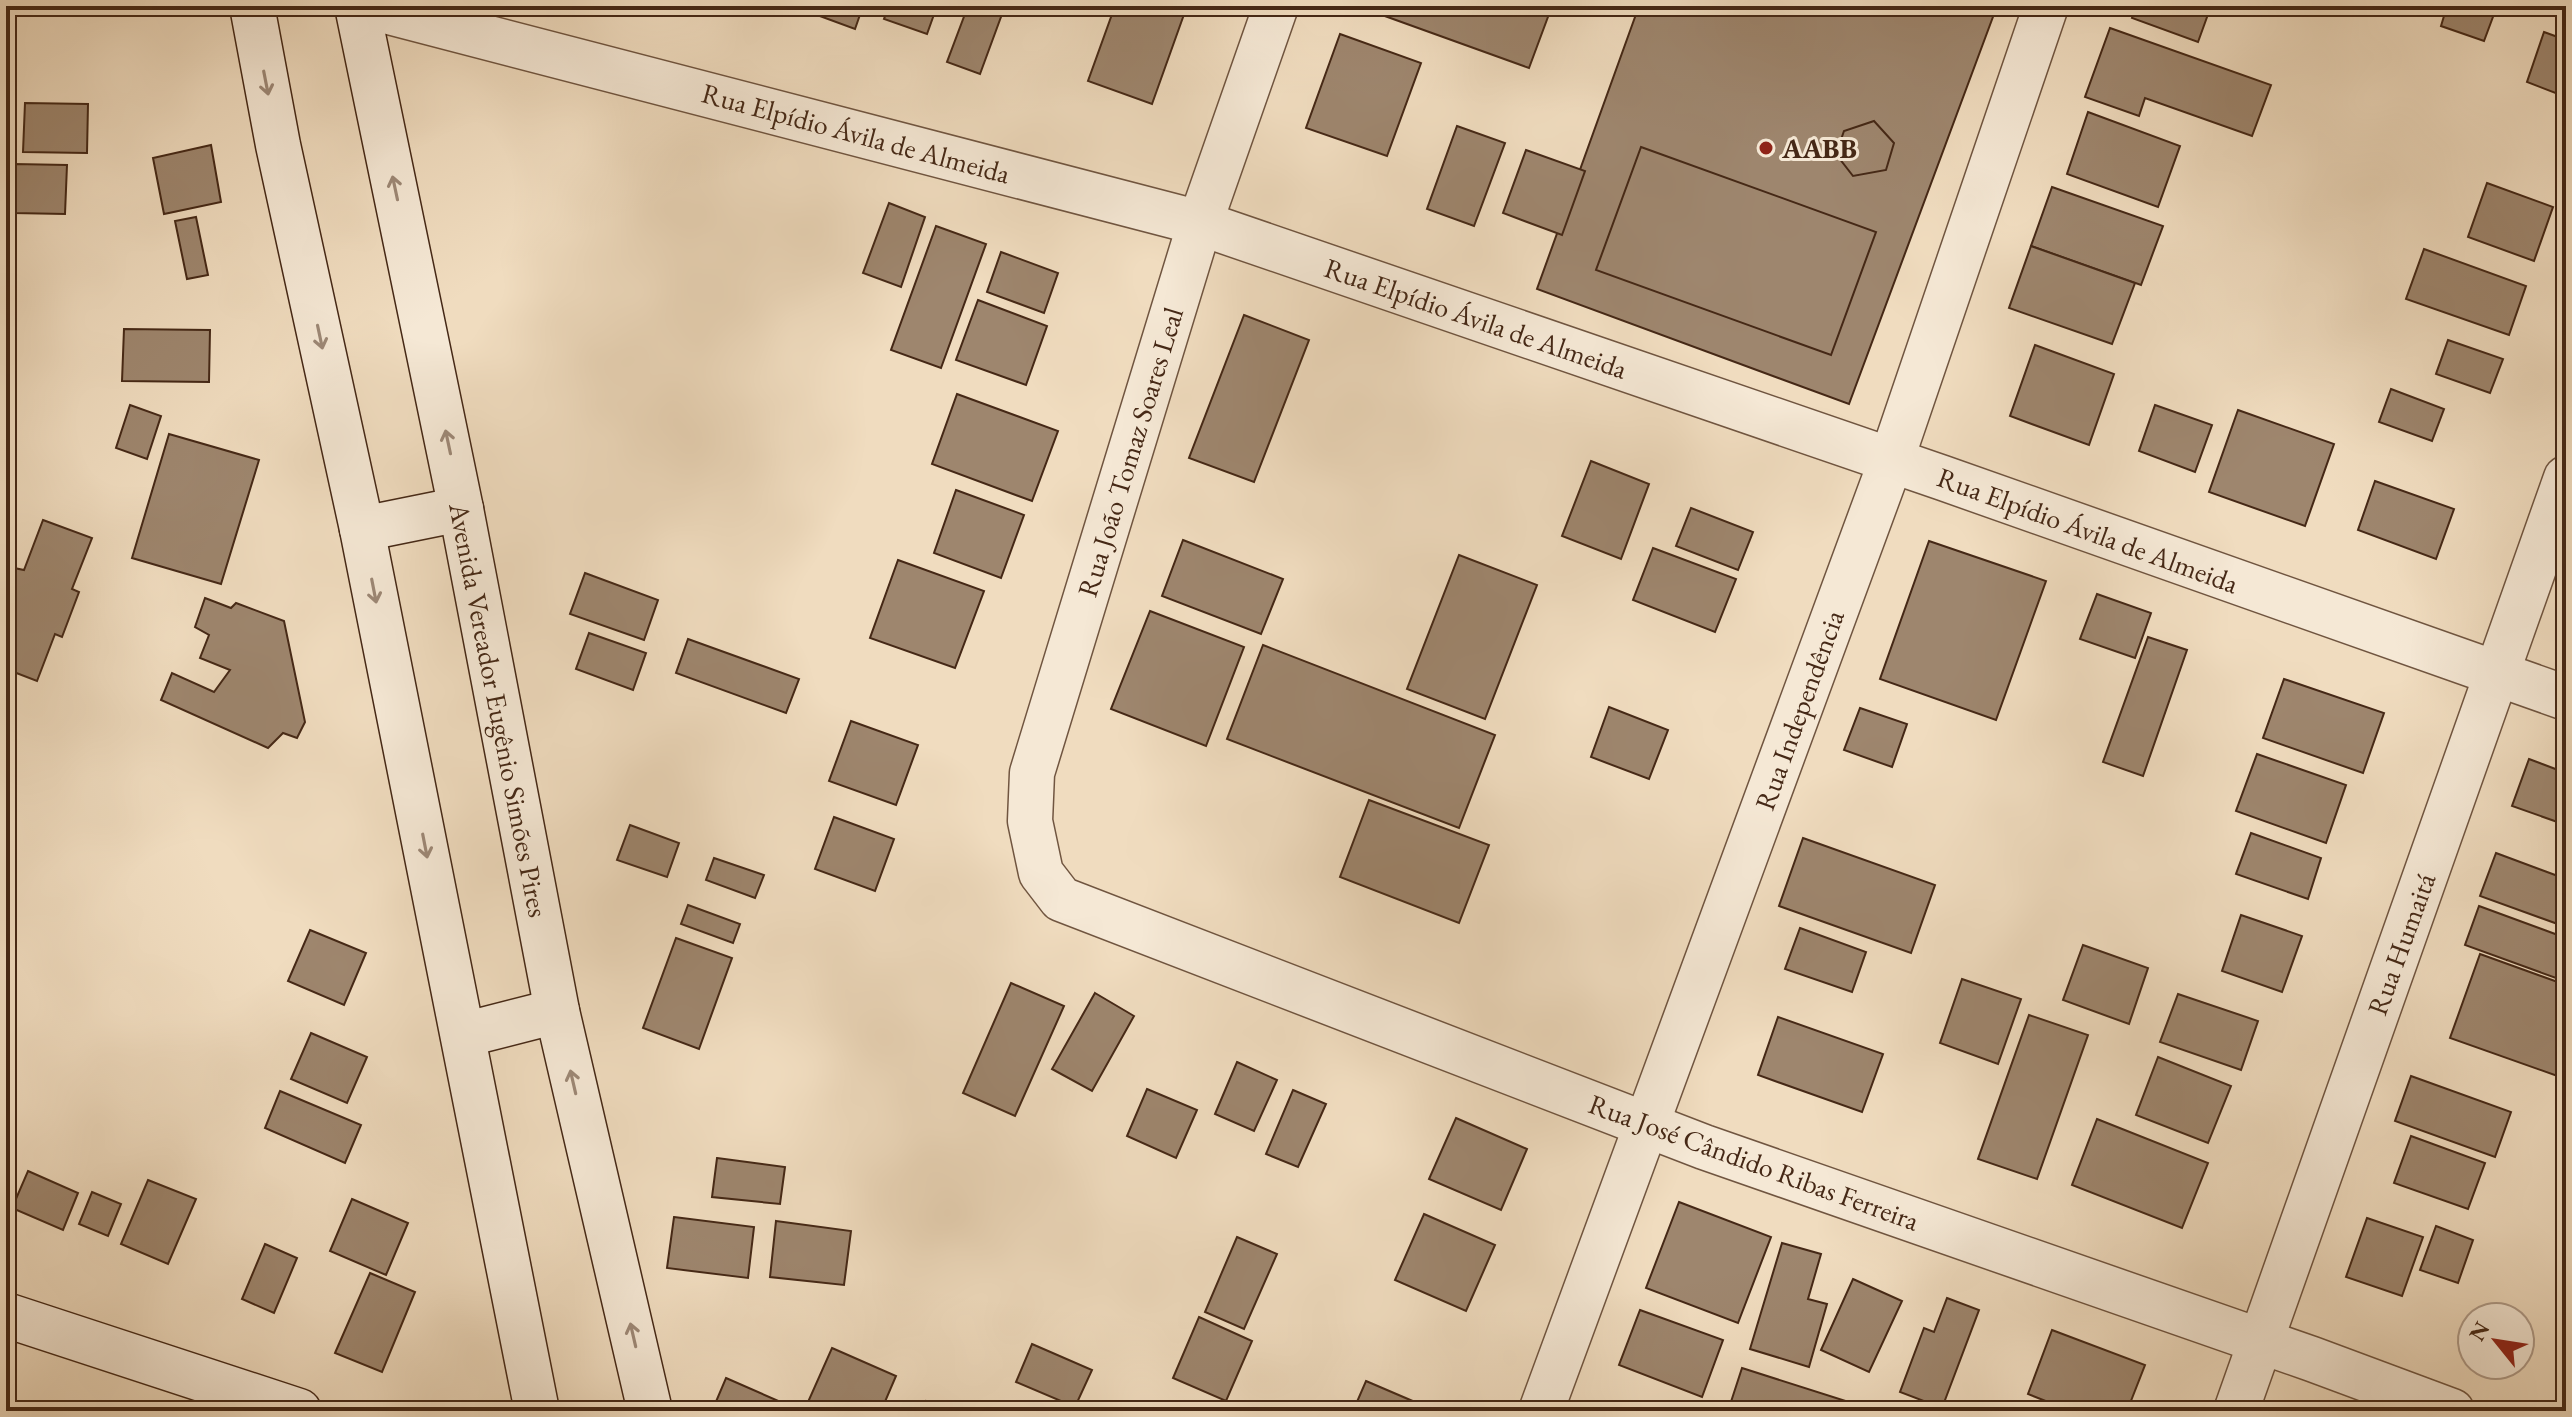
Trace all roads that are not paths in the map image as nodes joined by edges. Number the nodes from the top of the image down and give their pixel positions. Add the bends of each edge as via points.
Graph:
1 (252, 6) edge
2 (357, 6) edge
3 (366, 6) edge
4 (1276, 6) edge
5 (2046, 6) edge
6 (1200, 223) junction
7 (1891, 461) junction
8 (2566, 478) edge
9 (461, 509) junction
10 (362, 529) junction
11 (2498, 675) junction
12 (2566, 698) edge
13 (1061, 899) joint
14 (557, 1011) junction
15 (463, 1035) junction
16 (1646, 1125) junction
17 (10, 1326) edge
18 (2259, 1341) junction
19 (299, 1411) edge
20 (537, 1411) edge
21 (650, 1411) edge
22 (1541, 1411) edge
23 (2236, 1411) edge
24 (2452, 1411) edge

1 -> 10 street
9 -> 2 street, Avenida Vereador Eugênio Simões Pires
3 - 6 street, Rua Elpídio Ávila de Almeida
4 - 6 street, Rua João Tomaz Soares Leal
5 - 7 street, Rua Independência
6 - 7 street, Rua Elpídio Ávila de Almeida
6 - 13 street, Rua João Tomaz Soares Leal via 1032,773 1030,821 1041,873
7 - 11 street, Rua Elpídio Ávila de Almeida
7 - 16 street, Rua Independência
8 - 11 street, Rua Humaitá
9 - 10 street
9 - 14 street, Avenida Vereador Eugênio Simões Pires
10 -> 15 street
11 - 12 street, Rua Elpídio Ávila de Almeida
11 - 18 street, Rua Humaitá
13 - 16 street, Rua José Cândido Ribas Ferreira
14 - 15 street
21 -> 14 street, Avenida Vereador Eugênio Simões Pires
15 - 20 street
16 - 18 street, Rua José Cândido Ribas Ferreira
16 - 22 street, Rua Independência
17 - 19 street
18 - 23 street, Rua Humaitá
18 - 24 street, Rua José Cândido Ribas Ferreira

